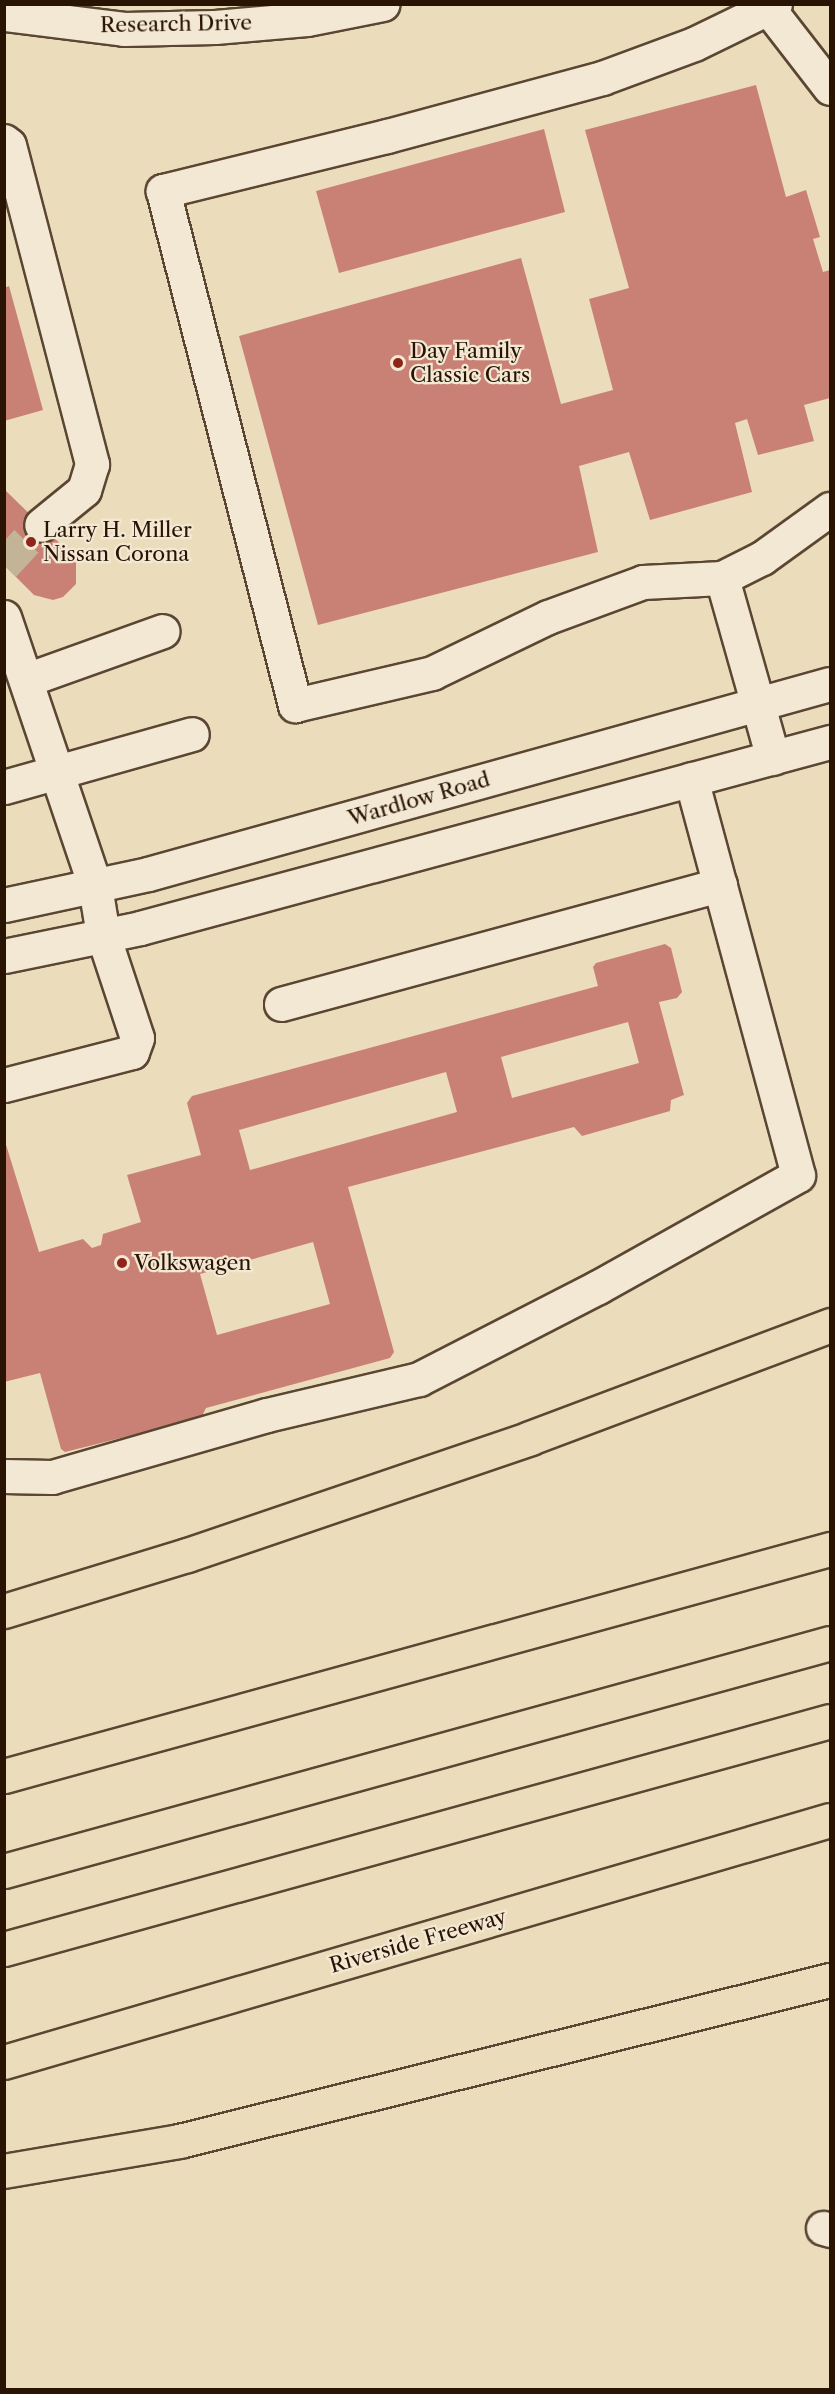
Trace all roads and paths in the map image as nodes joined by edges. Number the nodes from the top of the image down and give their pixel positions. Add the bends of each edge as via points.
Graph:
1 (383, 4) edge
2 (770, 6) edge
3 (4, 14) edge
4 (831, 88) edge
5 (4, 141) edge
6 (831, 509) edge
7 (41, 525) tunnel mouth
8 (722, 578) junction
9 (4, 617) edge
10 (163, 631) dead end
11 (26, 680) junction
12 (831, 684) edge
13 (758, 705) junction
14 (192, 734) dead end
15 (831, 742) edge
16 (773, 758) junction
17 (56, 770) junction
18 (690, 779) junction
19 (4, 787) edge
20 (720, 885) junction
21 (95, 886) junction
22 (4, 905) edge
23 (102, 935) junction
24 (4, 956) edge
25 (281, 1004) dead end
26 (4, 1085) edge
27 (831, 1325) edge
28 (4, 1476) edge
29 (831, 1549) edge
30 (4, 1611) edge
31 (831, 1643) edge
32 (831, 1721) edge
33 (4, 1776) edge
34 (831, 1820) edge
35 (4, 1871) edge
36 (4, 1949) edge
37 (831, 1980) edge
38 (4, 2062) edge
39 (4, 2171) edge

1 - 3 street, Research Drive via 307,19 181,28 124,29
2 - 4 street
2 - 8 street via 694,44 602,78 163,191 295,705 432,673 558,613 643,582
5 - 7 street via 9,146 92,464 84,490
6 - 8 street via 770,553
8 - 13 street
9 - 11 street
10 - 11 street
11 - 17 street
12 - 13 street, Wardlow Road
13 - 16 street
13 - 21 street, Wardlow Road
14 - 17 street
15 - 16 street
16 - 18 street
17 - 19 street
17 - 21 street
18 - 20 street
18 - 23 street
20 - 25 street
20 - 28 street via 798,1175 598,1287 419,1379 267,1415 52,1478
21 - 22 street, Wardlow Road
21 - 23 street
23 - 24 street
23 - 26 street via 137,1038 132,1052
27 - 30 highway via 530,1438 187,1555
29 - 33 highway
31 - 35 highway
32 - 36 highway
34 - 38 highway, Riverside Freeway
37 - 39 highway via 179,2141

